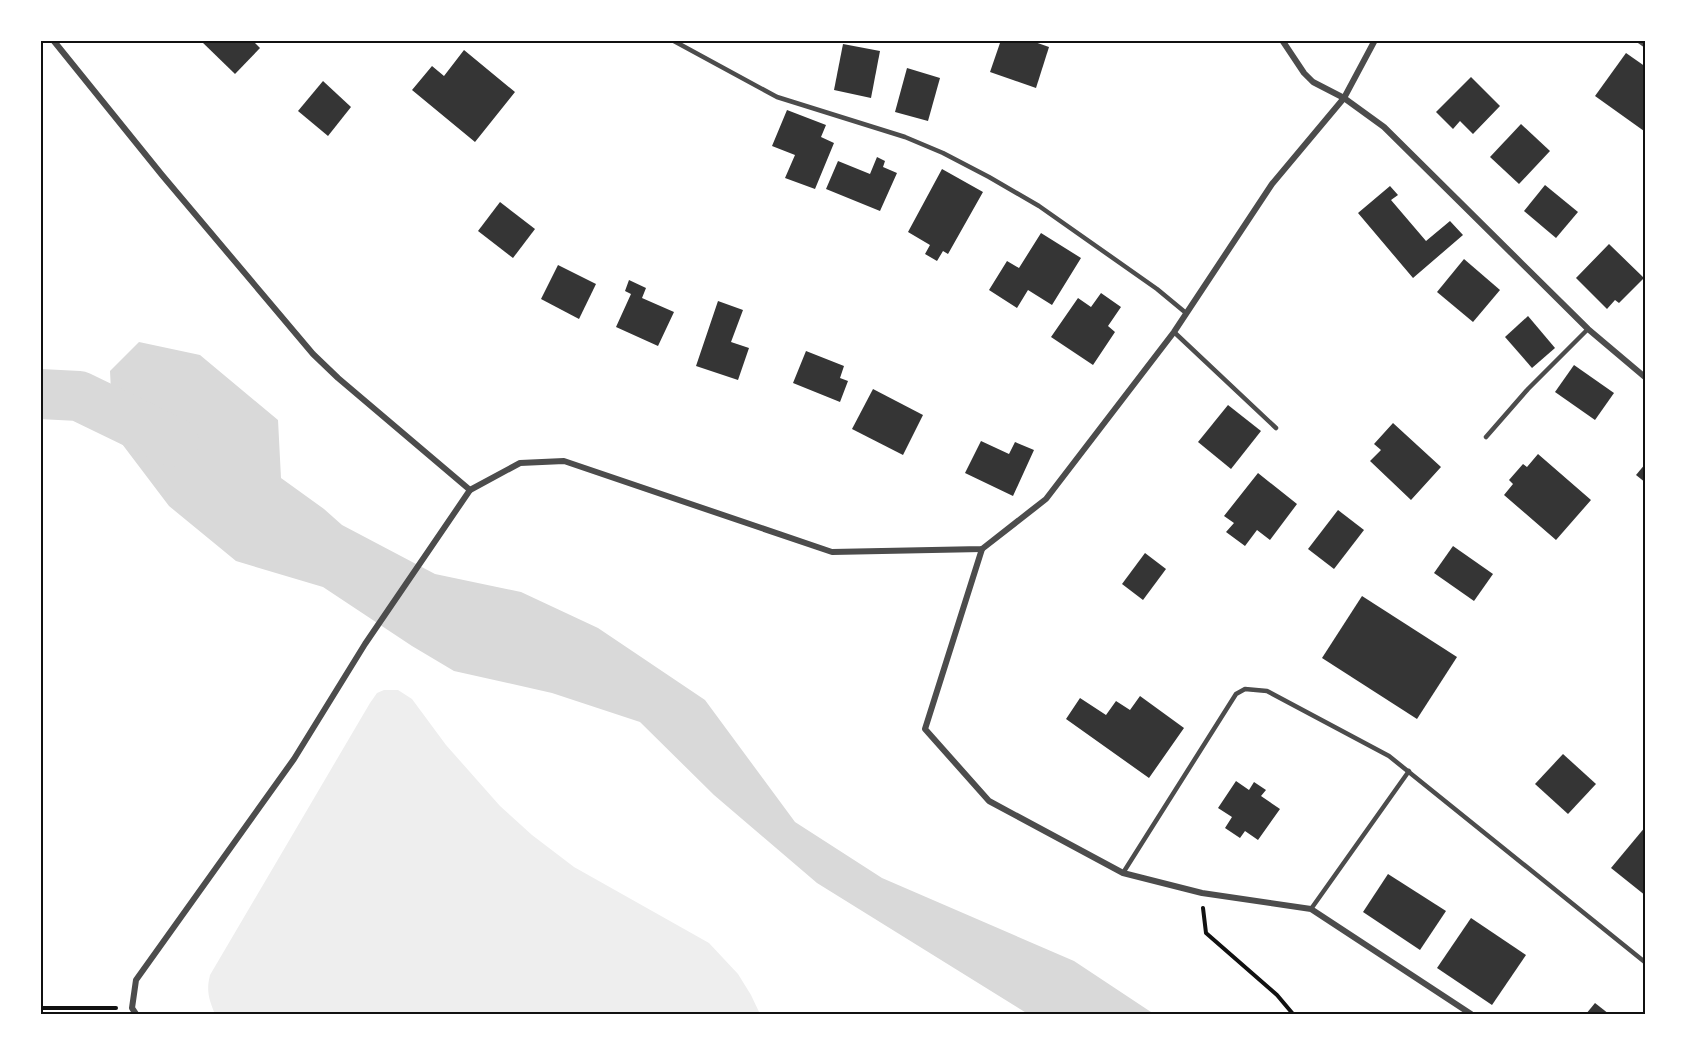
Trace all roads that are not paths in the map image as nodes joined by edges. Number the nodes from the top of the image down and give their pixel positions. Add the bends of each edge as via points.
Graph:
1 (53, 40) edge
2 (672, 40) edge
3 (1282, 40) edge
4 (1375, 40) edge
5 (1639, 40) edge
6 (1646, 45) edge
7 (1344, 98) junction
8 (1186, 313) junction
9 (1588, 329) junction
10 (1174, 332) junction
11 (1646, 378) edge
12 (1276, 428) dead end
13 (1486, 437) dead end
14 (470, 490) junction
15 (982, 549) junction
16 (1409, 771) junction
17 (1123, 873) junction
18 (1311, 909) junction
19 (1646, 963) edge
20 (136, 1014) edge
21 (1471, 1014) edge

1 - 14 street via 313,354
2 - 8 lane via 777,97 905,137 989,177 1039,206
3 - 7 street via 1304,73
4 - 7 street
5 - 6 street
7 - 8 street via 1272,184
7 - 9 street via 1384,127
8 - 10 street
9 - 11 street
9 - 13 lane
10 - 12 lane
10 - 15 street via 1046,499
14 - 15 street via 520,463 564,461 832,552
14 - 20 street via 365,644 294,759 136,980 132,1008
15 - 17 street via 925,729 988,801
16 - 17 lane via 1389,756 1284,699 1256,688 1245,689 1236,694
16 - 18 lane
16 - 19 lane
17 - 18 street via 1202,892
18 - 21 street

